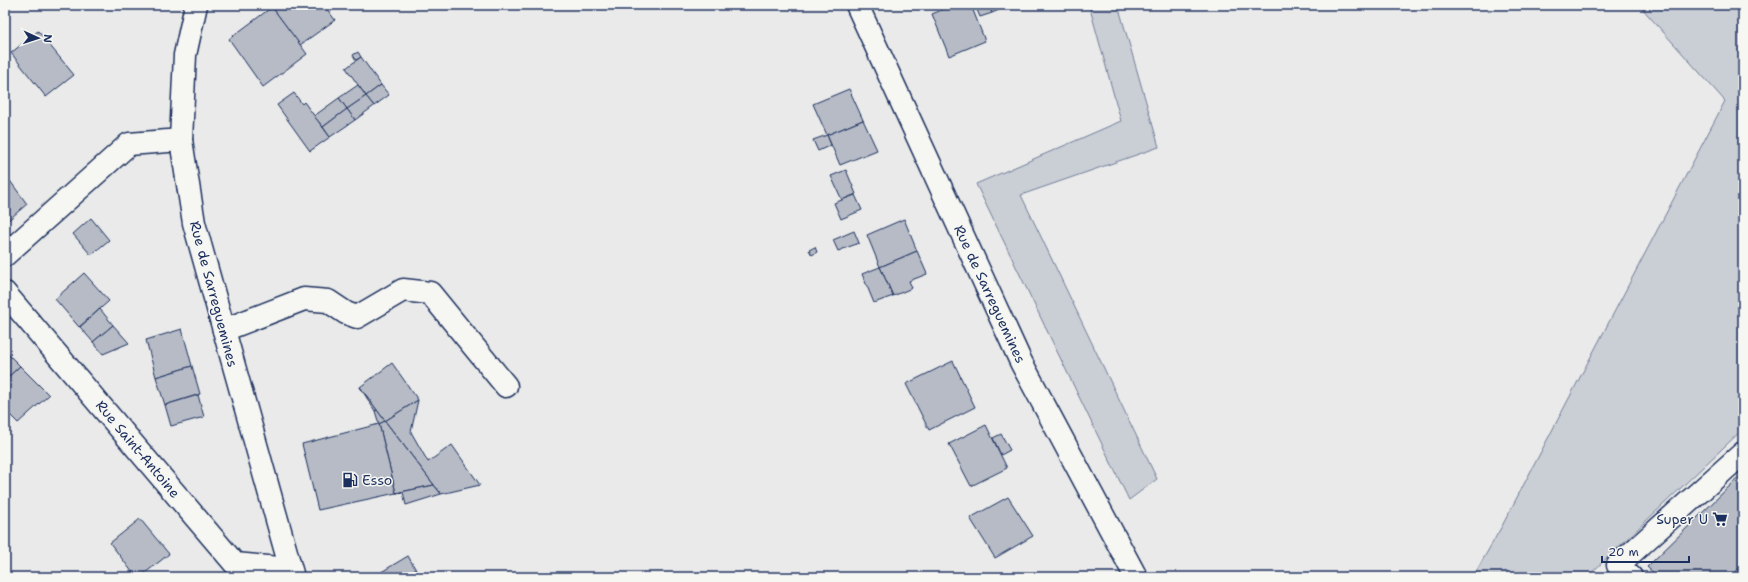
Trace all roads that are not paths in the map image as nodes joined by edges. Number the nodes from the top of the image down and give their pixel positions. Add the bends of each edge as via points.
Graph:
1 (196, 5) edge
2 (857, 5) edge
3 (182, 140) junction
4 (5, 255) edge
5 (5, 292) edge
6 (224, 330) junction
7 (506, 386) dead end
8 (1743, 453) edge
9 (292, 573) edge
10 (1136, 577) edge
11 (1631, 577) edge

1 - 3 main road, Rue de Sarreguemines via 185,55
2 - 10 main road, Rue de Sarreguemines via 1021,362
3 - 4 main road via 129,144
3 - 6 main road, Rue de Sarreguemines via 194,223
5 - 9 main road, Rue Saint-Antoine via 235,564
6 - 7 main road via 304,298 328,301 346,313 357,316 403,290 430,293
6 - 9 main road, Rue de Sarreguemines
8 - 11 main road via 1618,565

